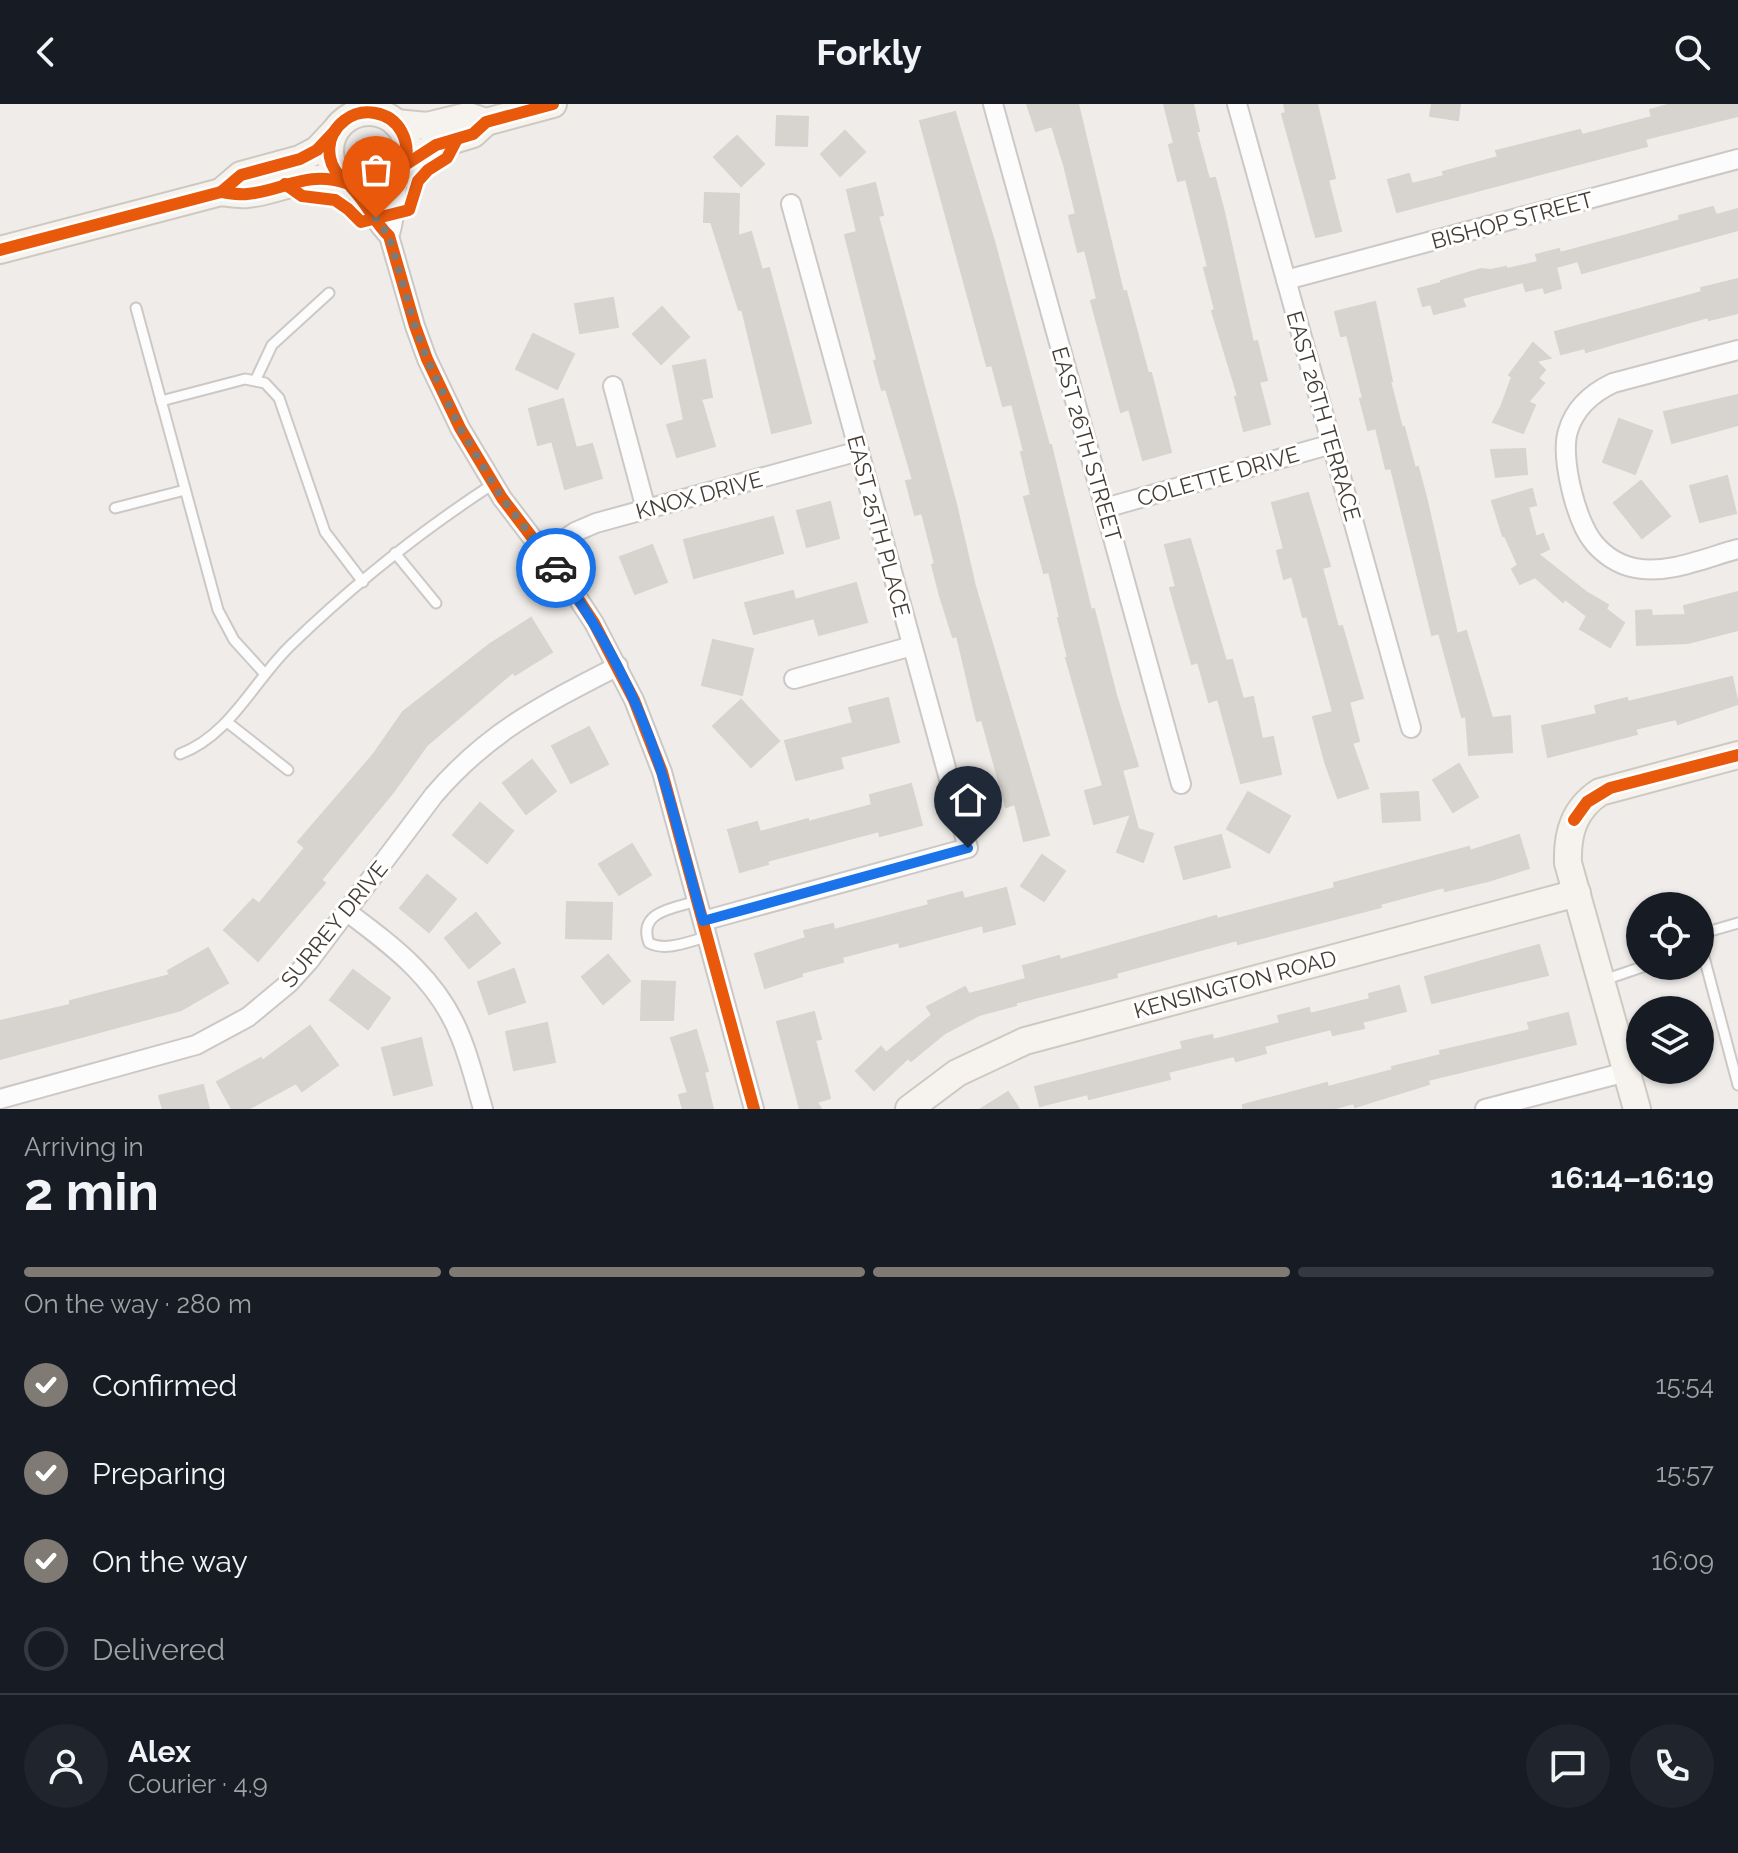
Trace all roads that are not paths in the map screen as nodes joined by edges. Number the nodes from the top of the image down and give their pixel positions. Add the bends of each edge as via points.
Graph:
1 (553, 104) edge
2 (993, 104) edge
3 (1237, 104) edge
4 (384, 114) edge
5 (338, 121) edge
6 (486, 122) junction
7 (1738, 159) edge
8 (402, 171) junction
9 (349, 185) junction
10 (221, 192) junction
11 (791, 204) dead end
12 (389, 236) junction
13 (0, 250) edge
14 (1286, 280) junction
15 (329, 293) dead end
16 (136, 308) dead end
17 (1738, 350) edge
18 (256, 379) junction
19 (613, 386) dead end
20 (161, 401) junction
21 (1332, 444) junction
22 (859, 451) junction
23 (493, 484) junction
24 (185, 490) junction
25 (115, 508) dead end
26 (1105, 508) junction
27 (646, 509) junction
28 (1738, 549) edge
29 (395, 553) junction
30 (545, 553) junction
31 (363, 582) junction
32 (436, 603) dead end
33 (912, 646) junction
34 (618, 666) junction
35 (264, 673) junction
36 (794, 679) dead end
37 (227, 722) junction
38 (1411, 728) dead end
39 (180, 754) dead end
40 (1736, 759) edge
41 (288, 770) dead end
42 (1181, 784) dead end
43 (1577, 893) junction
44 (697, 901) junction
45 (346, 911) junction
46 (1738, 923) edge
47 (705, 929) junction
48 (1714, 930) edge
49 (1626, 972) edge
50 (1710, 980) edge
51 (1601, 981) junction
52 (1626, 1072) joint
53 (1630, 1084) edge
54 (1738, 1085) edge
55 (0, 1099) edge
56 (483, 1109) edge
57 (754, 1109) edge
58 (909, 1109) edge
59 (1485, 1109) edge
60 (1637, 1109) edge

1 - 6 street
2 - 26 street, EAST 26TH STREET
3 - 14 street, EAST 26TH TERRACE
4 - 5 street
4 - 6 street via 427,126 468,116
4 - 8 street via 406,143
5 - 9 street via 331,162
5 - 10 street via 317,150 241,175
6 - 8 street via 473,134 436,145
7 - 14 street, BISHOP STREET
8 - 9 street via 379,189
8 - 12 street
9 - 10 street via 322,179 247,194
9 - 12 street
10 - 13 street
11 - 22 street, EAST 25TH PLACE
12 - 23 street via 427,359
14 - 21 street, EAST 26TH TERRACE
15 - 18 lane via 272,345
16 - 20 lane
17 - 28 street via 1598,391 1574,415 1565,445 1584,526 1592,541 1619,563 1652,570
18 - 20 lane
18 - 31 lane via 279,398 325,532
19 - 27 street
20 - 24 lane
21 - 26 street, COLETTE DRIVE
21 - 38 street, EAST 26TH TERRACE
22 - 27 street, KNOX DRIVE
22 - 33 street, EAST 25TH PLACE
23 - 29 lane
23 - 30 street
24 - 25 lane
24 - 35 lane via 218,610 234,640
26 - 42 street, EAST 26TH STREET
27 - 30 street, KNOX DRIVE via 585,528
29 - 31 lane
29 - 32 lane
30 - 34 street
31 - 35 lane
33 - 36 street
33 - 47 street, EAST 25TH PLACE via 968,848
34 - 44 street via 662,772
34 - 45 street, SURREY DRIVE via 536,708 477,750 434,795
35 - 37 lane
37 - 39 lane via 207,742
37 - 41 lane
40 - 43 street via 1610,788 1587,802 1574,820 1567,849
43 - 51 street
43 - 58 street, KENSINGTON ROAD via 1025,1041 939,1084
44 - 47 street
44 - 47 lane via 651,917 646,935 649,943 667,947
45 - 55 street, SURREY DRIVE via 289,983 223,1032 174,1052
45 - 56 street via 397,949 437,991 462,1040
46 - 48 lane
47 - 57 street
49 - 51 lane
50 - 54 lane
51 - 52 street
52 - 59 street
53 - 60 street

